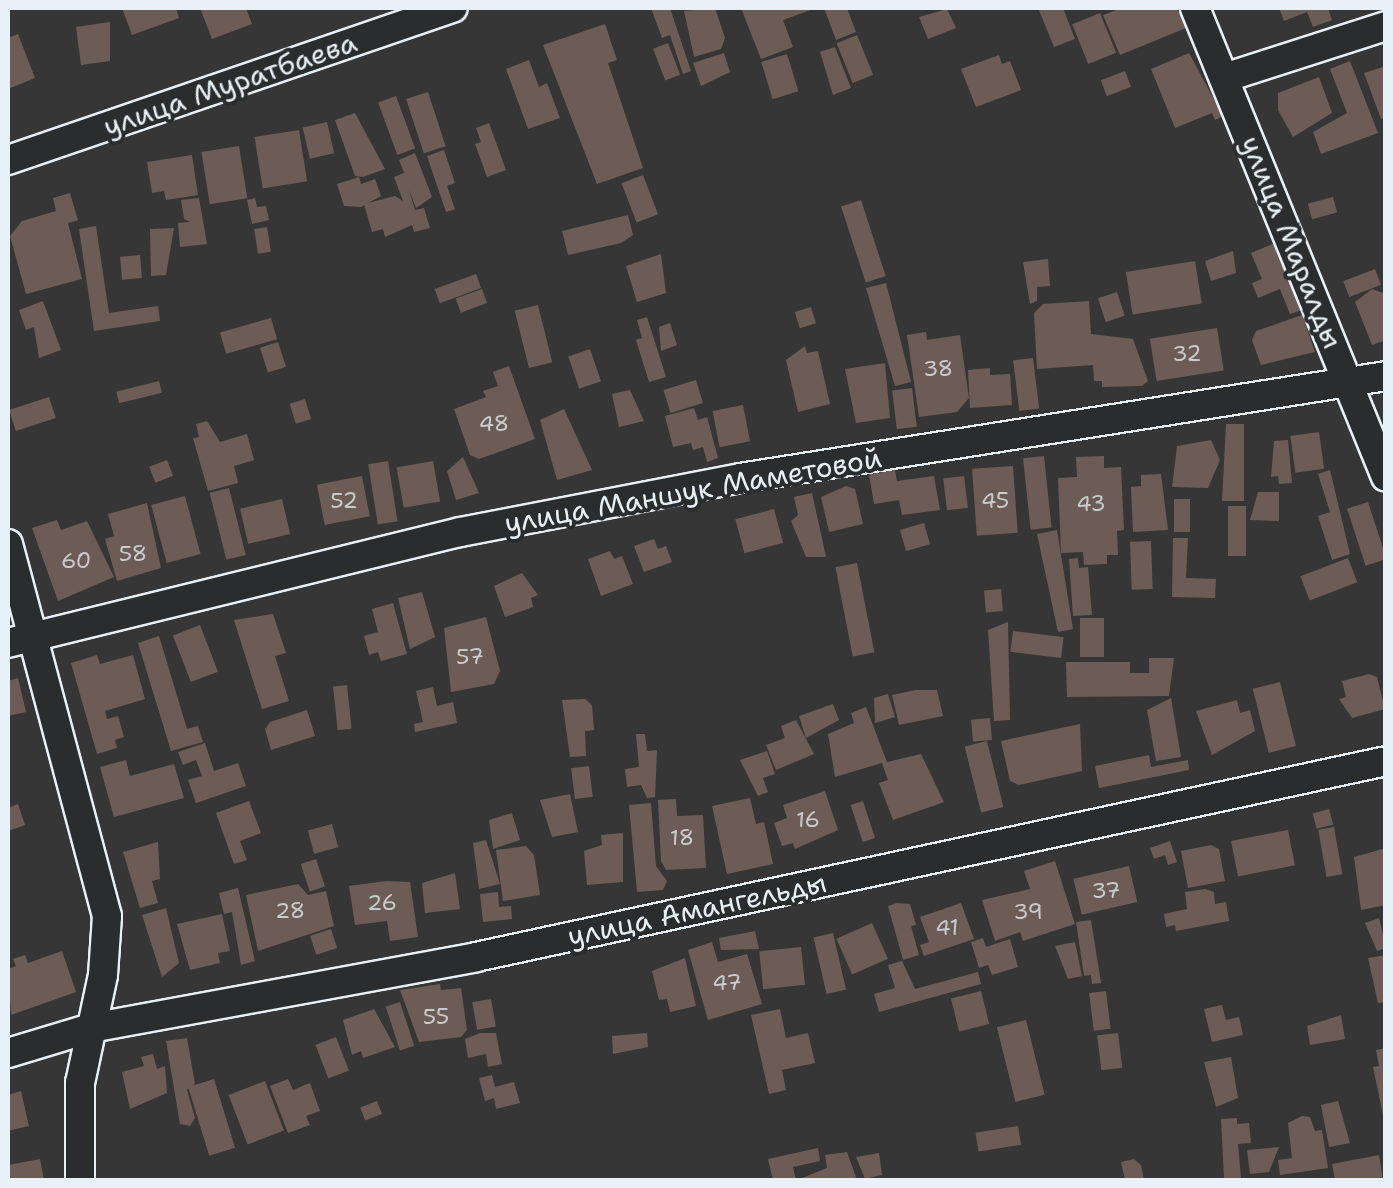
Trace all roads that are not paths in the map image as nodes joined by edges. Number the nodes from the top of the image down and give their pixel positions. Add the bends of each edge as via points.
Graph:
1 (453, 8) edge
2 (1195, 8) edge
3 (1386, 26) edge
4 (1224, 78) junction
5 (8, 160) edge
6 (1386, 376) edge
7 (1348, 383) junction
8 (1386, 477) edge
9 (8, 544) edge
10 (21, 638) edge
11 (1386, 761) edge
12 (91, 1028) junction
13 (8, 1053) edge
14 (80, 1180) edge

1 - 5 street, улица Муратбаева
2 - 4 street, улица Маралды
3 - 4 street
4 - 7 street, улица Маралды
6 - 7 street, улица Маншук Маметовой
7 - 8 street, улица Маралды
7 - 10 street, улица Маншук Маметовой via 740,478 478,528
9 - 10 street
10 - 12 street via 107,916
11 - 12 street, улица Амангельды via 476,958
12 - 13 street, улица Амангельды
12 - 14 street via 80,1083

